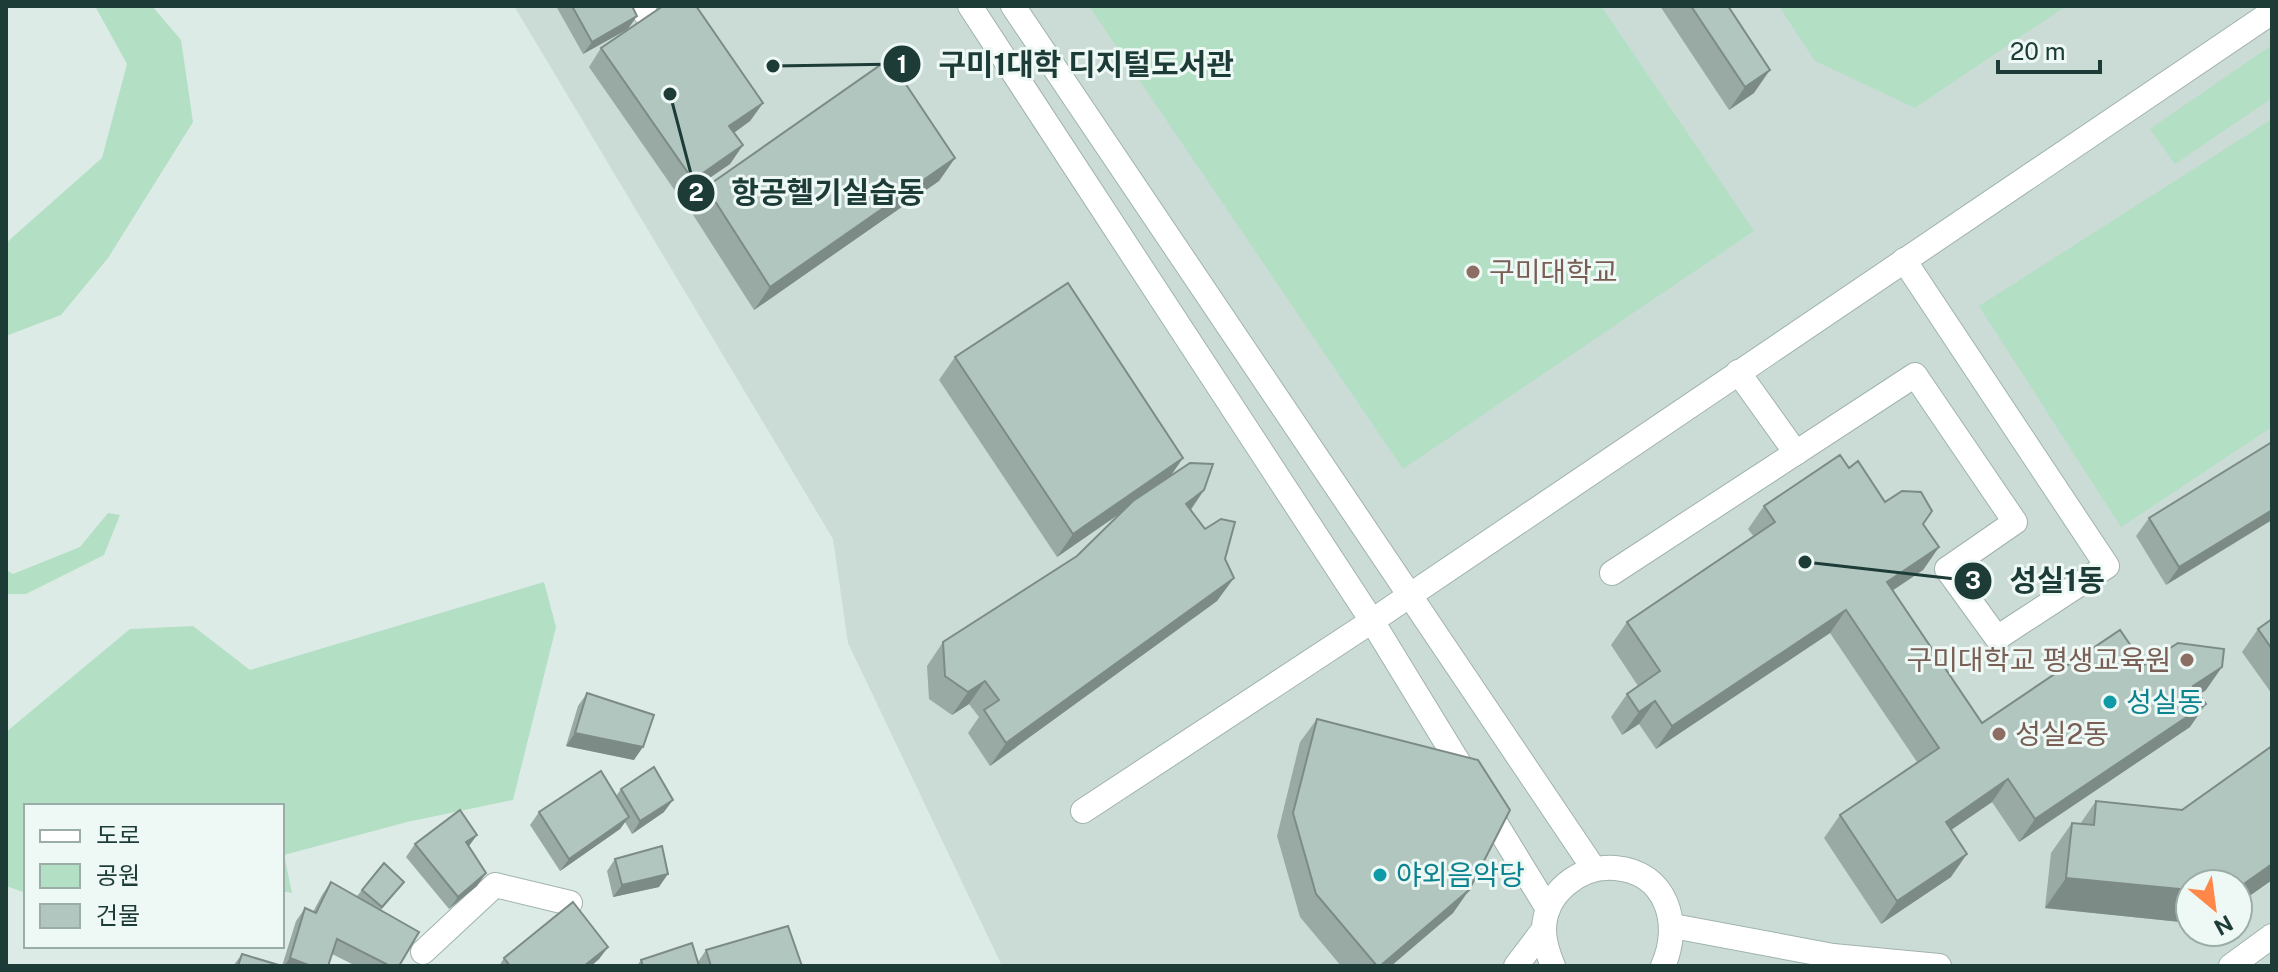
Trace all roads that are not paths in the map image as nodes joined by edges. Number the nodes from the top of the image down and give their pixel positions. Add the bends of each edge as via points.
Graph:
1 (970, 6) edge
2 (1013, 6) edge
3 (2272, 12) edge
4 (1904, 260) junction
5 (1738, 372) junction
6 (1796, 453) junction
7 (1612, 573) dead end
8 (1411, 595) junction
9 (1372, 621) junction
10 (1083, 811) dead end
11 (1594, 869) junction
12 (570, 903) edge
13 (1546, 919) junction
14 (1673, 926) junction
15 (2272, 936) edge
16 (424, 961) edge
17 (1516, 966) edge
18 (1553, 966) edge
19 (1663, 966) edge
20 (1939, 966) edge
21 (2231, 966) edge

1 - 9 street
2 - 8 street
3 - 4 street
4 - 5 street
4 - 6 street via 2107,566 1997,638 1947,569 2015,522 1915,375
5 - 6 street
5 - 8 street
6 - 7 street
8 - 9 street
8 - 11 street
9 - 10 street
9 - 13 street
11 - 13 street via 1559,891
11 - 14 street via 1637,874 1668,905
12 - 16 street via 495,885
13 - 17 street
13 - 18 street via 1546,949
14 - 19 street
14 - 20 street via 1833,956
15 - 21 street

